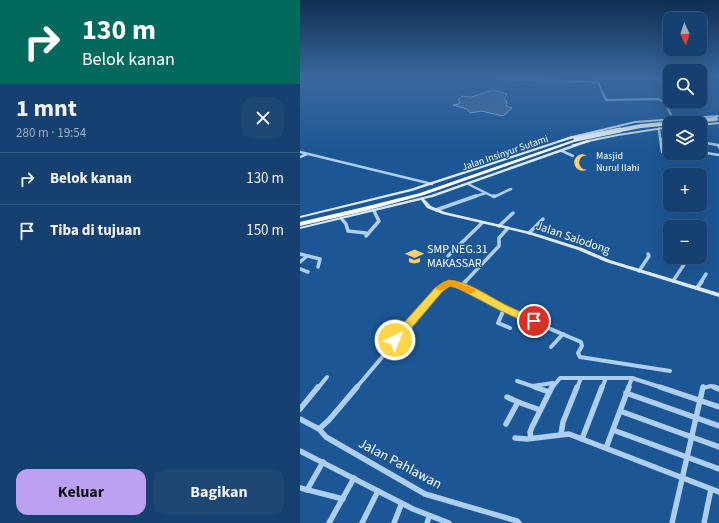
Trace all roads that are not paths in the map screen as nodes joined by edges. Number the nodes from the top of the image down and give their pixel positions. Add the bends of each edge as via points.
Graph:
1 (664, 102) edge
2 (670, 116) edge
3 (707, 119) edge
4 (718, 119) edge
5 (663, 120) edge
6 (707, 120) edge
7 (635, 122) junction
8 (707, 123) edge
9 (663, 126) edge
10 (663, 127) edge
11 (659, 128) junction
12 (645, 130) junction
13 (575, 139) junction
14 (661, 139) joint
15 (588, 141) junction
16 (707, 143) edge
17 (661, 146) joint
18 (719, 147) edge
19 (562, 151) junction
20 (300, 152) edge
21 (662, 152) dead end
22 (308, 153) junction
23 (707, 153) edge
24 (719, 155) edge
25 (574, 156) dead end
26 (300, 157) edge
27 (432, 184) junction
28 (468, 184) junction
29 (511, 189) dead end
30 (486, 193) junction
31 (422, 196) junction
32 (436, 210) junction
33 (374, 211) junction
34 (513, 213) dead end
35 (300, 217) edge
36 (341, 218) junction
37 (543, 219) dead end
38 (300, 222) edge
39 (482, 223) junction
40 (499, 226) junction
41 (300, 228) edge
42 (508, 228) junction
43 (529, 233) junction
44 (300, 254) edge
45 (648, 254) dead end
46 (307, 256) junction
47 (448, 256) dead end
48 (300, 262) edge
49 (684, 264) edge
50 (318, 267) dead end
51 (300, 269) edge
52 (639, 271) junction
53 (308, 272) dead end
54 (706, 274) dead end
55 (673, 281) junction
56 (461, 286) junction
57 (697, 288) junction
58 (719, 295) edge
59 (504, 309) junction
60 (510, 328) dead end
61 (563, 334) junction
62 (551, 346) dead end
63 (670, 371) dead end
64 (327, 377) dead end
65 (581, 378) junction
66 (606, 378) junction
67 (632, 378) junction
68 (518, 381) dead end
69 (553, 384) junction
70 (531, 386) junction
71 (719, 389) edge
72 (549, 392) junction
73 (626, 393) junction
74 (507, 397) dead end
75 (700, 401) junction
76 (517, 403) junction
77 (719, 407) edge
78 (300, 409) edge
79 (540, 410) junction
80 (620, 411) junction
81 (696, 418) junction
82 (300, 419) edge
83 (506, 424) dead end
84 (719, 426) edge
85 (319, 429) junction
86 (613, 430) junction
87 (561, 434) junction
88 (692, 437) junction
89 (515, 438) dead end
90 (530, 438) junction
91 (582, 439) junction
92 (719, 447) edge
93 (606, 448) junction
94 (300, 451) edge
95 (687, 457) junction
96 (323, 462) junction
97 (719, 469) edge
98 (354, 478) junction
99 (682, 478) junction
100 (300, 488) edge
101 (711, 489) junction
102 (307, 490) junction
103 (378, 491) junction
104 (719, 492) edge
105 (342, 499) junction
106 (401, 505) junction
107 (428, 520) edge
108 (330, 523) edge
109 (362, 523) edge
110 (394, 523) edge
111 (450, 523) edge
112 (519, 523) edge
113 (672, 523) edge
114 (704, 523) edge

1 - 2 street
3 - 4 street
4 - 6 highway, bridge
4 - 8 street
4 - 13 highway, Jalan Insinyur Sutami, bridge via 641,126
5 - 7 street
7 - 12 street
7 - 13 street
9 - 13 highway, Jalan Insinyur Sutami, bridge
10 - 11 street
11 - 12 street
11 - 14 street
12 - 15 street
13 - 27 street via 486,164
13 - 31 highway, Jalan Insinyur Sutami
13 - 38 highway, Jalan Insinyur Sutami via 412,194
14 - 17 street
15 - 19 street
15 - 31 highway
16 - 18 street
17 - 21 street
19 - 25 street
19 - 28 street
20 - 22 street
22 - 26 street
22 - 27 street
23 - 24 street
27 - 35 street
28 - 30 street
28 - 31 street
29 - 30 street via 494,197
30 - 32 street
31 - 32 street, Jalan Salodong via 429,207
31 - 33 street
31 - 38 highway, Jalan Insinyur Sutami
32 - 39 street, Jalan Salodong
33 - 36 street
33 - 36 street via 379,221 366,236 366,233 348,232 346,223
34 - 40 street
36 - 41 street
37 - 43 street
39 - 40 street, Jalan Salodong
39 - 47 street
40 - 42 street, Jalan Salodong
42 - 43 street, Jalan Salodong
42 - 56 street via 499,238 499,246
43 - 52 street, Jalan Salodong
44 - 46 street
45 - 52 street
46 - 48 street
46 - 50 street via 320,259
49 - 55 street
51 - 53 street
52 - 55 street, Jalan Salodong
54 - 57 street
55 - 57 street, Jalan Salodong
56 - 59 street
56 - 85 street via 448,283 438,290
57 - 58 street, Jalan Salodong
59 - 60 street via 498,323
59 - 61 street
61 - 62 street
61 - 63 street via 582,342 578,353 582,358
64 - 78 street
65 - 66 street
65 - 69 street via 558,379
65 - 87 street via 563,422
66 - 67 street
66 - 91 street
67 - 73 street
67 - 75 street
68 - 70 street
69 - 70 street
69 - 72 street
70 - 72 street
71 - 75 street via 703,386
72 - 79 street
73 - 80 street
73 - 81 street
74 - 76 street
75 - 77 street
75 - 81 street
76 - 79 street
76 - 83 street
79 - 90 street via 530,430
80 - 86 street
80 - 88 street
81 - 84 street
81 - 88 street
82 - 85 street, Jalan Pahlawan
85 - 112 street, Jalan Pahlawan via 326,436 425,494
86 - 93 street
86 - 95 street
87 - 90 street
87 - 91 street
88 - 92 street
88 - 95 street
89 - 90 street
91 - 93 street
93 - 99 street
94 - 96 street
95 - 97 street
95 - 99 street
96 - 98 street
96 - 102 street
98 - 103 street
98 - 105 street
99 - 101 street
99 - 113 street
100 - 102 street
101 - 104 street
101 - 114 street
102 - 105 street
103 - 106 street
103 - 109 street
105 - 108 street
106 - 107 street
106 - 110 street
107 - 111 street

